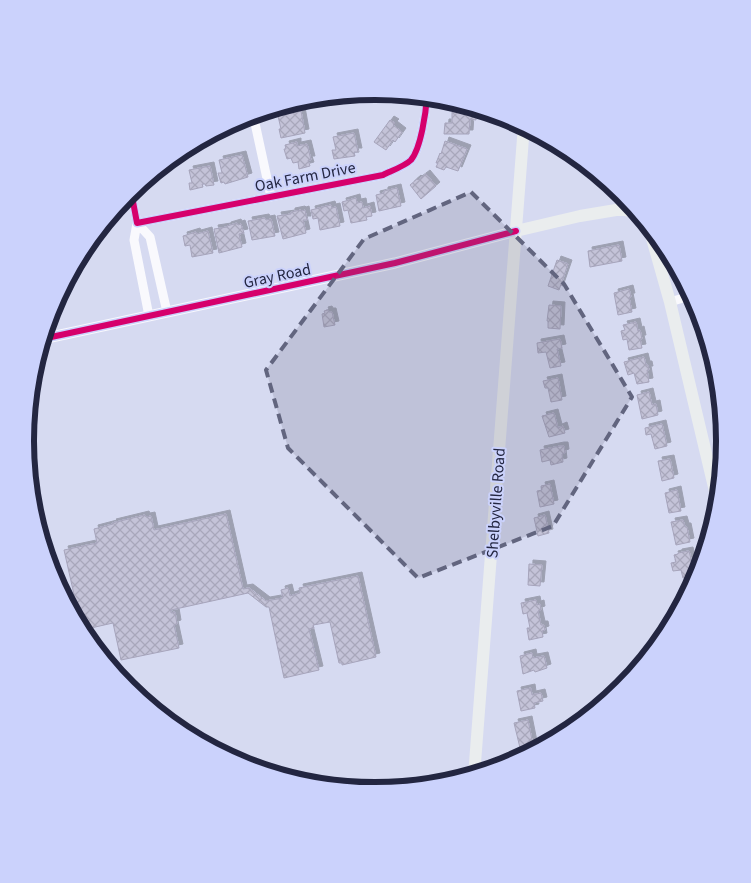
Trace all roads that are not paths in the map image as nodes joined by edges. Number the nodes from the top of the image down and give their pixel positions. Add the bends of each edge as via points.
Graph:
1 (426, 104) edge
2 (255, 122) edge
3 (523, 133) edge
4 (271, 196) junction
5 (133, 201) edge
6 (627, 210) edge
7 (137, 223) junction
8 (516, 231) junction
9 (653, 242) edge
10 (685, 297) edge
11 (670, 302) junction
12 (167, 312) junction
13 (150, 316) junction
14 (50, 337) edge
15 (714, 484) edge
16 (475, 768) edge

1 - 4 street, Oak Farm Drive via 419,142 405,164 383,175
2 - 4 street
3 - 8 main road, Shelbyville Road
4 - 7 street, Oak Farm Drive
5 - 7 street
6 - 8 main road, Gray Road via 580,216
7 - 12 street via 150,237
7 - 13 street via 134,240
8 - 12 street, Gray Road via 396,263
8 - 16 main road, Shelbyville Road
9 - 11 main road, Gray Road
10 - 11 street
11 - 15 main road
12 - 13 street, Gray Road
13 - 14 street, Gray Road

